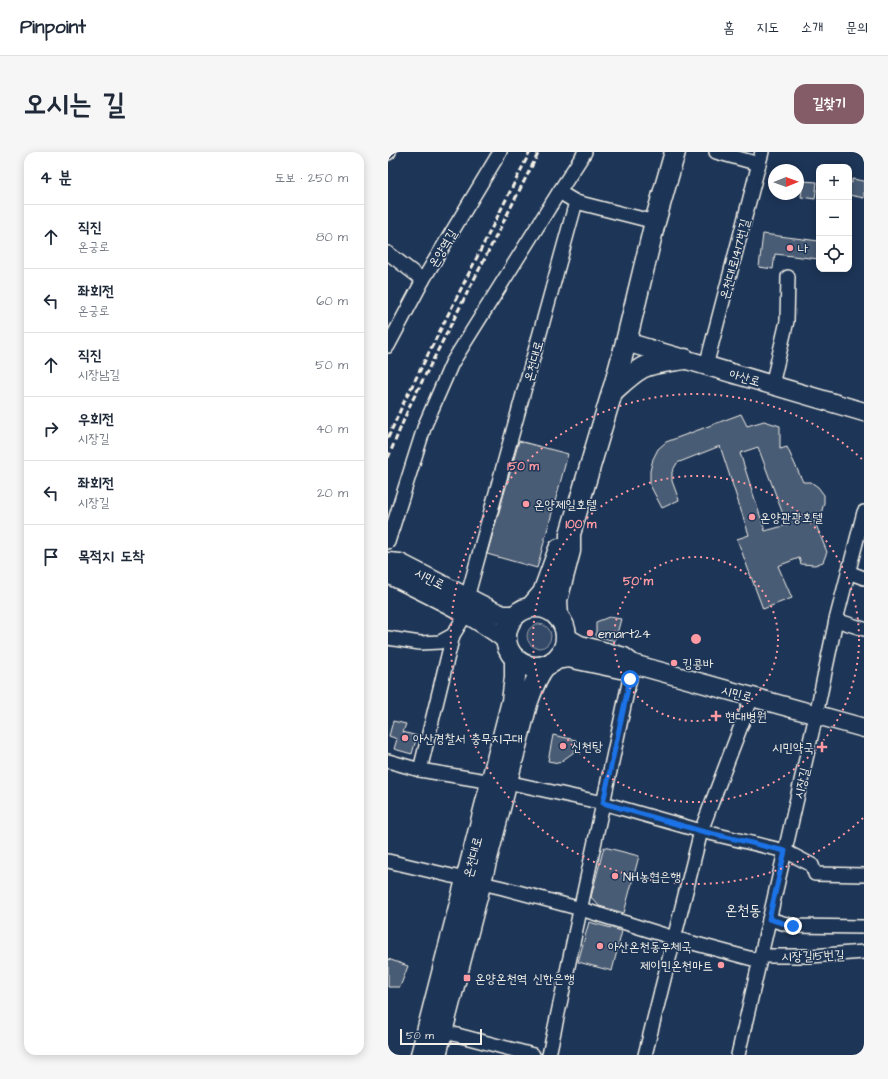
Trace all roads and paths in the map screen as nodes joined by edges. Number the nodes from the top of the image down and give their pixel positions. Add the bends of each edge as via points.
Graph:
1 (500, 152) edge
2 (585, 152) edge
3 (675, 152) edge
4 (716, 152) edge
5 (760, 158) edge
6 (559, 192) junction
7 (576, 202) junction
8 (655, 222) junction
9 (388, 253) edge
10 (788, 277) dead end
11 (423, 280) junction
12 (626, 342) junction
13 (388, 346) edge
14 (685, 359) junction
15 (706, 366) junction
16 (772, 385) junction
17 (612, 392) junction
18 (864, 412) edge
19 (863, 520) edge
20 (570, 534) junction
21 (388, 542) edge
22 (388, 562) edge
23 (388, 569) edge
24 (848, 572) junction
25 (864, 578) edge
26 (467, 606) junction
27 (523, 611) junction
28 (558, 617) junction
29 (836, 620) junction
30 (864, 629) edge
31 (453, 634) junction
32 (566, 637) junction
33 (388, 638) edge
34 (506, 640) junction
35 (515, 658) junction
36 (550, 663) junction
37 (633, 664) junction
38 (752, 697) junction
39 (816, 715) junction
40 (864, 728) edge
41 (388, 761) edge
42 (420, 770) junction
43 (499, 782) junction
44 (603, 803) junction
45 (701, 831) junction
46 (785, 851) junction
47 (388, 861) edge
48 (864, 875) edge
49 (474, 881) junction
50 (581, 909) junction
51 (769, 919) junction
52 (864, 927) edge
53 (674, 938) junction
54 (864, 952) edge
55 (761, 959) junction
56 (442, 1031) junction
57 (421, 1055) edge
58 (436, 1055) edge
59 (533, 1055) edge
60 (549, 1055) edge
61 (645, 1055) edge
62 (738, 1055) edge

1 - 11 street, 온양역길
2 - 6 street
3 - 8 main road
4 - 5 street
5 - 15 street, 온천대로1417번길
6 - 7 street
6 - 21 street via 452,363 425,425
7 - 8 street
7 - 26 street, 온천대로
8 - 12 main road
9 - 11 street
10 - 16 street via 787,321
11 - 13 street, 온양역길
12 - 14 main road, 아산로
12 - 17 main road
14 - 15 main road, 아산로
14 - 17 main road via 642,368
15 - 16 main road, 아산로
16 - 18 main road, 아산로
17 - 20 main road
19 - 24 street, 시장길
20 - 27 main road via 560,544 543,593
20 - 28 main road via 570,551 557,600
22 - 26 main road, 시민로 via 400,563
23 - 26 main road, 시민로 via 394,577
24 - 25 street
24 - 29 street, 시장길
26 - 27 main road, 시민로 via 503,615
26 - 31 street
26 - 34 main road, 시민로
27 - 28 main road via 536,606 554,612
27 - 34 main road via 512,618 507,627
28 - 32 main road via 565,628
29 - 30 street
29 - 39 street, 시장길
31 - 33 street via 440,642 420,643
31 - 42 street
32 - 36 main road via 560,655
32 - 37 main road, 시민로 via 580,645 624,657
34 - 35 main road
35 - 36 main road via 526,666 535,667
35 - 43 main road, 온천대로 via 512,701
36 - 37 main road, 시민로 via 568,658 620,669
36 - 43 main road, 온천대로 via 540,671 535,682
37 - 38 main road, 시민로
37 - 44 street
38 - 39 main road, 시민로
38 - 45 street
39 - 40 main road, 시민로
39 - 46 street, 시장길
41 - 42 street
42 - 43 street
43 - 44 street
43 - 49 main road, 온천대로
44 - 45 street
44 - 50 street
45 - 46 street
45 - 53 street
46 - 48 street via 812,865 815,874
46 - 51 street, 시장길
47 - 49 street
49 - 50 street, 온천대로
49 - 56 main road, 온천대로
49 - 57 main road, 온천대로
50 - 53 street, 온천대로
50 - 60 street
51 - 52 street via 793,926
51 - 55 street, 시장길
53 - 55 street, 시장길15번길
53 - 61 street
54 - 55 street, 시장길15번길
55 - 62 street, 시장길
56 - 58 main road, 온천대로
56 - 59 street

